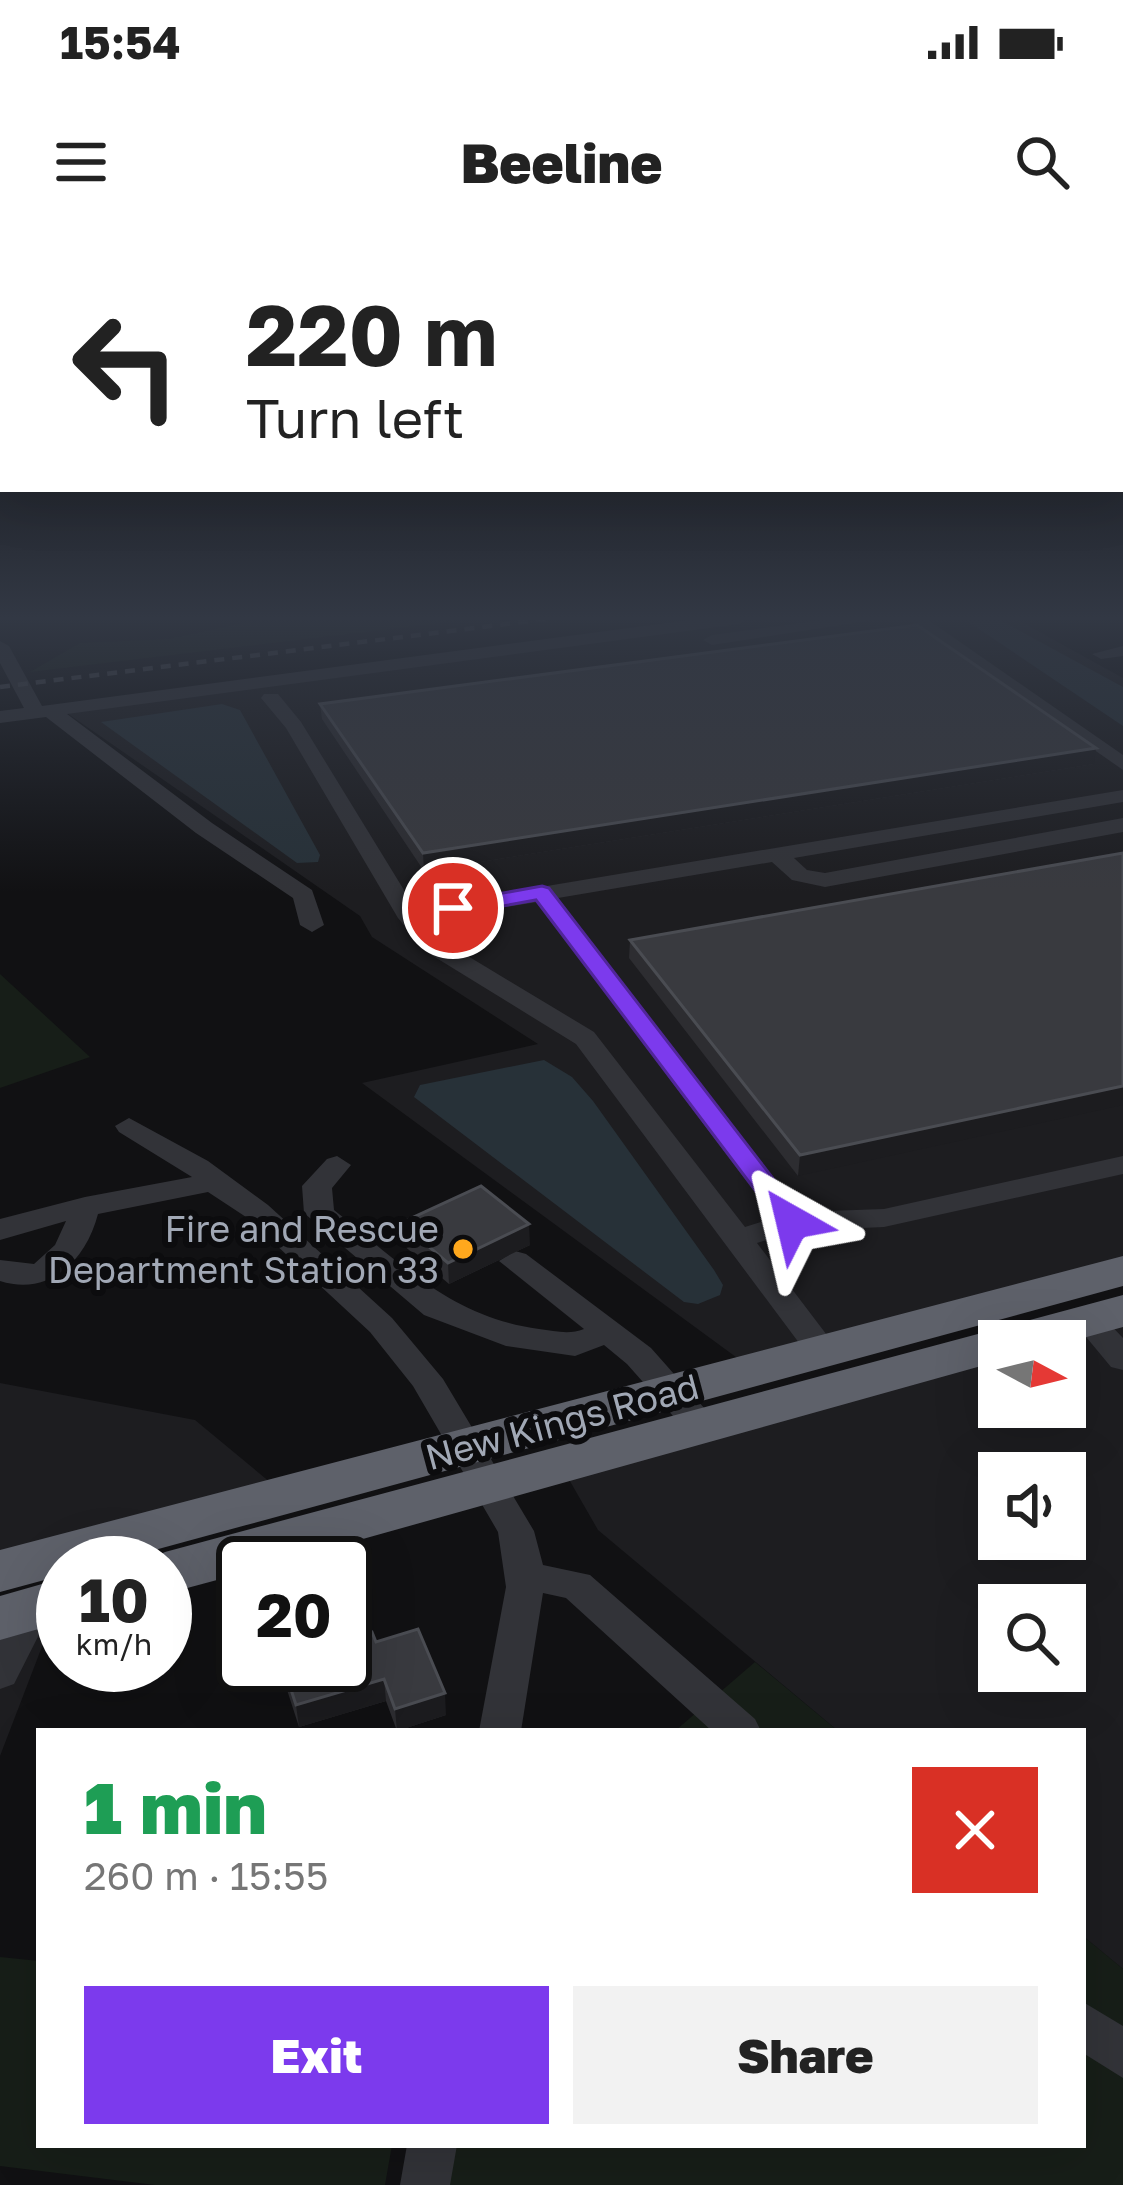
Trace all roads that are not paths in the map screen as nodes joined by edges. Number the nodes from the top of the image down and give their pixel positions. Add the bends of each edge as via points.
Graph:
1 (66, 710) edge
2 (281, 710) edge
3 (1045, 710) edge
4 (44, 712) junction
5 (0, 717) edge
6 (1123, 764) edge
7 (1123, 796) edge
8 (1123, 825) edge
9 (775, 853) junction
10 (542, 892) junction
11 (409, 916) junction
12 (312, 925) dead end
13 (129, 1126) dead end
14 (337, 1165) dead end
15 (1123, 1165) edge
16 (213, 1182) junction
17 (85, 1207) junction
18 (792, 1222) junction
19 (0, 1231) edge
20 (740, 1238) junction
21 (515, 1262) dead end
22 (0, 1270) edge
23 (1123, 1271) edge
24 (1106, 1316) edge
25 (608, 1331) junction
26 (978, 1349) edge
27 (823, 1351) junction
28 (1123, 1359) edge
29 (685, 1410) junction
30 (476, 1466) junction
31 (192, 1564) edge
32 (525, 1576) junction
33 (24, 1599) edge
34 (0, 1673) edge
35 (500, 1728) edge
36 (737, 1728) edge
37 (1086, 2026) edge
38 (1123, 2055) edge
39 (431, 2148) edge
40 (425, 2185) edge

1 - 4 street
2 - 11 street
3 - 6 street
4 - 5 street
4 - 12 street via 304,895
7 - 9 street
8 - 9 street via 825,880 800,875
9 - 10 street
10 - 11 street
10 - 18 street
11 - 20 street via 434,946 585,1038
13 - 16 street
14 - 25 street via 317,1186 319,1213 435,1308 506,1335 575,1345
15 - 18 street via 884,1218
16 - 17 street
16 - 30 street via 257,1211 381,1325 426,1378
17 - 19 street
17 - 22 street via 82,1227 56,1265 35,1275
18 - 20 street
20 - 27 street
21 - 25 street
23 - 27 highway, New Kings Road
24 - 28 street
25 - 29 street
26 - 29 highway, New Kings Road
27 - 29 highway, New Kings Road
29 - 30 highway, New Kings Road
30 - 31 highway, New Kings Road
30 - 32 street via 516,1531
30 - 33 highway, New Kings Road
32 - 35 street
32 - 36 street via 578,1585
33 - 34 street
37 - 38 street
39 - 40 street

